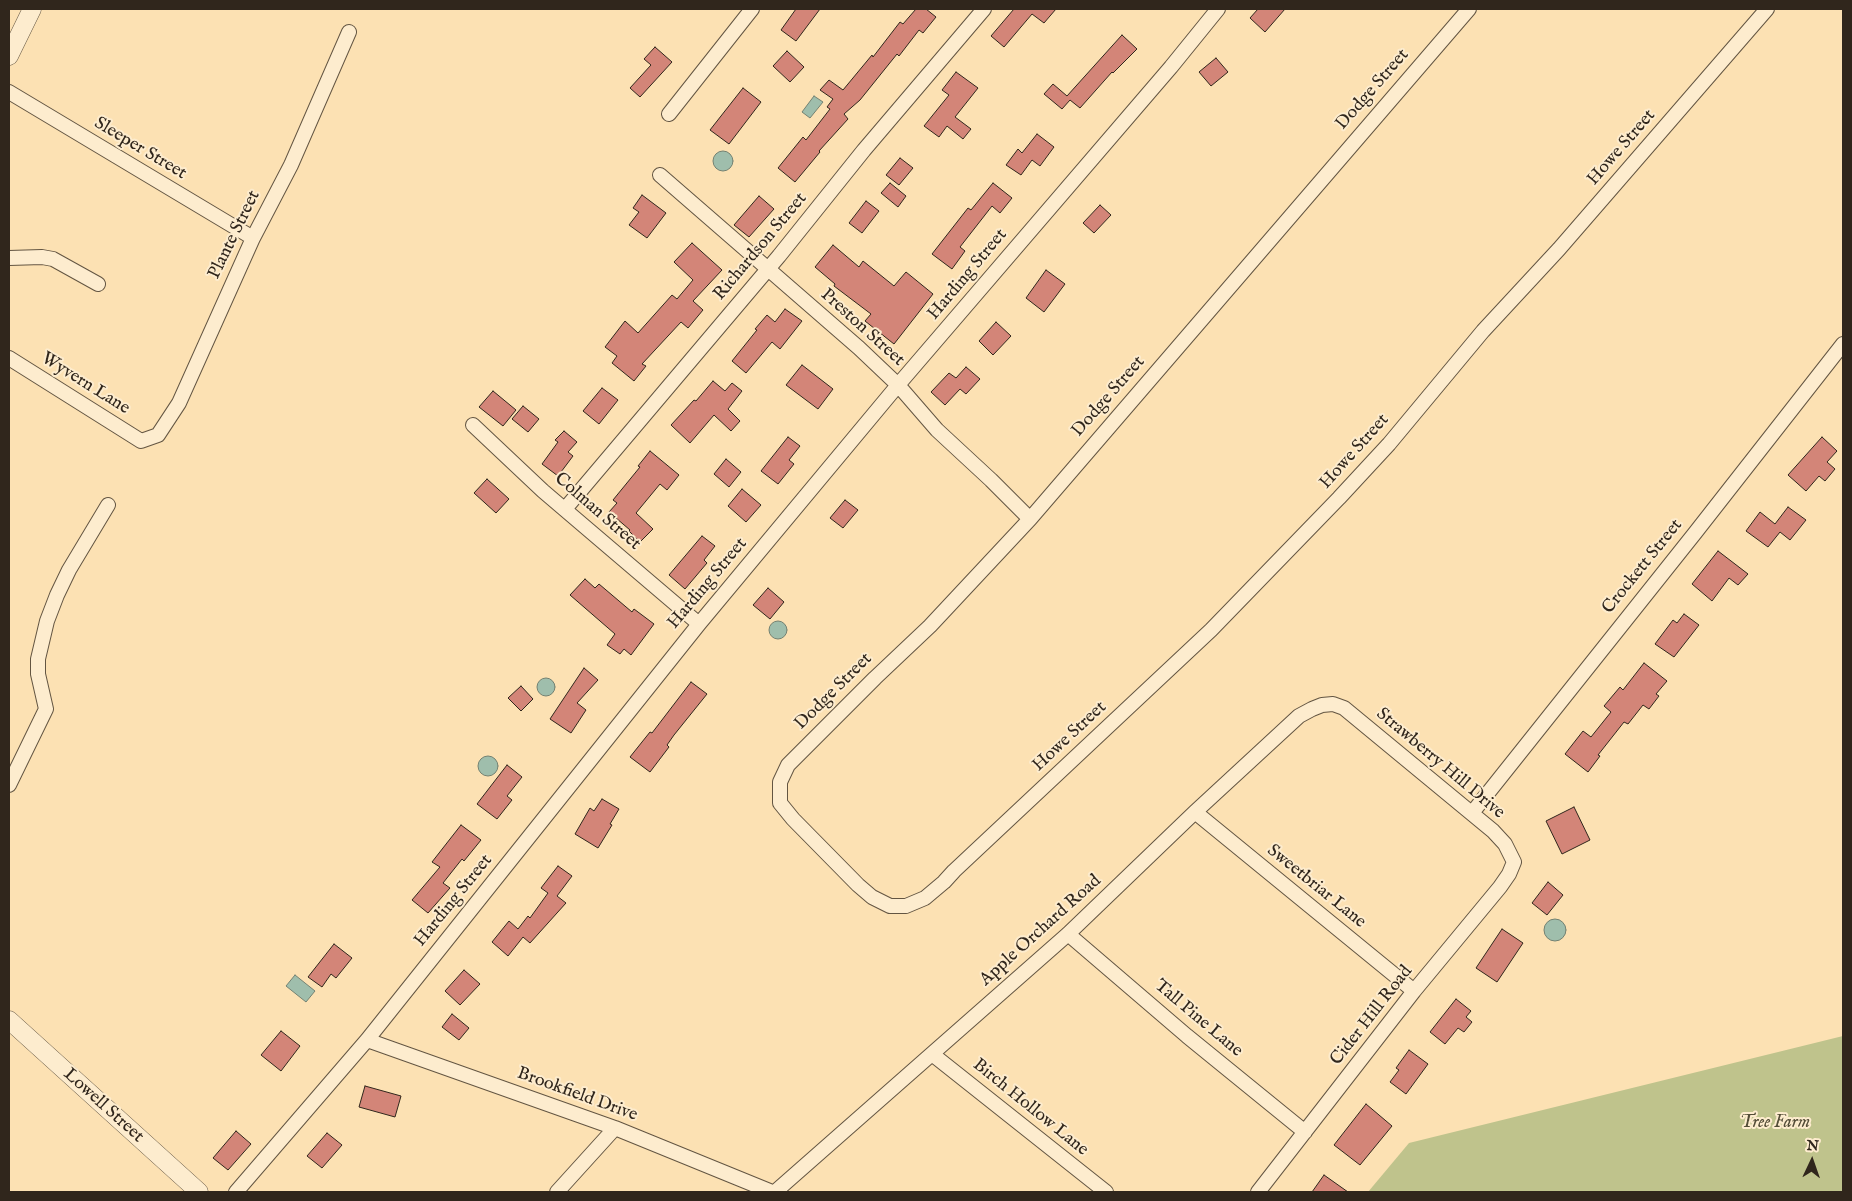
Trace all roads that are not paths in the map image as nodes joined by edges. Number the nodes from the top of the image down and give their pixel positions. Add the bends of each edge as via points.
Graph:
1 (32, 9) edge
2 (752, 9) edge
3 (984, 9) edge
4 (1218, 9) edge
5 (1469, 9) edge
6 (1767, 9) edge
7 (349, 32) dead end
8 (9, 56) edge
9 (9, 92) edge
10 (670, 114) dead end
11 (660, 175) dead end
12 (253, 238) junction
13 (9, 258) edge
14 (767, 269) junction
15 (98, 284) dead end
16 (1843, 344) edge
17 (9, 358) edge
18 (898, 385) junction
19 (473, 425) dead end
20 (141, 441) joint
21 (108, 505) dead end
22 (565, 509) junction
23 (1030, 519) junction
24 (699, 624) junction
25 (1333, 704) joint
26 (9, 785) edge
27 (780, 803) joint
28 (1195, 812) junction
29 (1472, 813) junction
30 (1514, 862) joint
31 (1068, 934) junction
32 (1414, 991) junction
33 (9, 1020) edge
34 (367, 1040) junction
35 (932, 1054) junction
36 (615, 1128) junction
37 (1305, 1132) junction
38 (199, 1192) edge
39 (236, 1192) edge
40 (557, 1192) edge
41 (773, 1192) edge
42 (1106, 1192) edge
43 (1258, 1192) edge

1 - 8 street
2 - 10 street
3 - 14 street, Richardson Street
4 - 18 street, Harding Street via 1172,67
5 - 23 street, Dodge Street
6 - 27 street, Howe Street via 1339,498 1211,630 937,888 906,906 890,906 872,897
7 - 12 street, Plante Street via 291,165
9 - 12 street, Sleeper Street
11 - 14 street, Preston Street
12 - 20 street, Plante Street via 179,403 158,434
13 - 15 street via 53,259
14 - 18 street, Preston Street
14 - 22 street, Richardson Street
16 - 29 street, Crockett Street
17 - 20 street, Wyvern Lane
18 - 23 street, Preston Street via 936,430
18 - 24 street, Harding Street
19 - 22 street, Colman Street
21 - 26 street via 69,570 47,621 38,659 46,709
22 - 24 street, Colman Street
23 - 27 street, Dodge Street via 930,626 788,765 780,782
24 - 34 street, Harding Street
25 - 28 street, Apple Orchard Road via 1299,716
25 - 29 street, Strawberry Hill Drive via 1344,708
28 - 31 street, Apple Orchard Road
28 - 32 street, Sweetbriar Lane
29 - 30 street, Strawberry Hill Drive via 1505,844
30 - 32 street, Cider Hill Road via 1500,887
31 - 35 street, Apple Orchard Road
31 - 37 street, Tall Pine Lane
32 - 37 street, Cider Hill Road
33 - 38 street, Lowell Street
34 - 36 street, Brookfield Drive
34 - 39 street, Harding Street
35 - 41 street, Apple Orchard Road
35 - 42 street, Birch Hollow Lane
36 - 40 street
36 - 41 street, Brookfield Drive
37 - 43 street, Cider Hill Road

